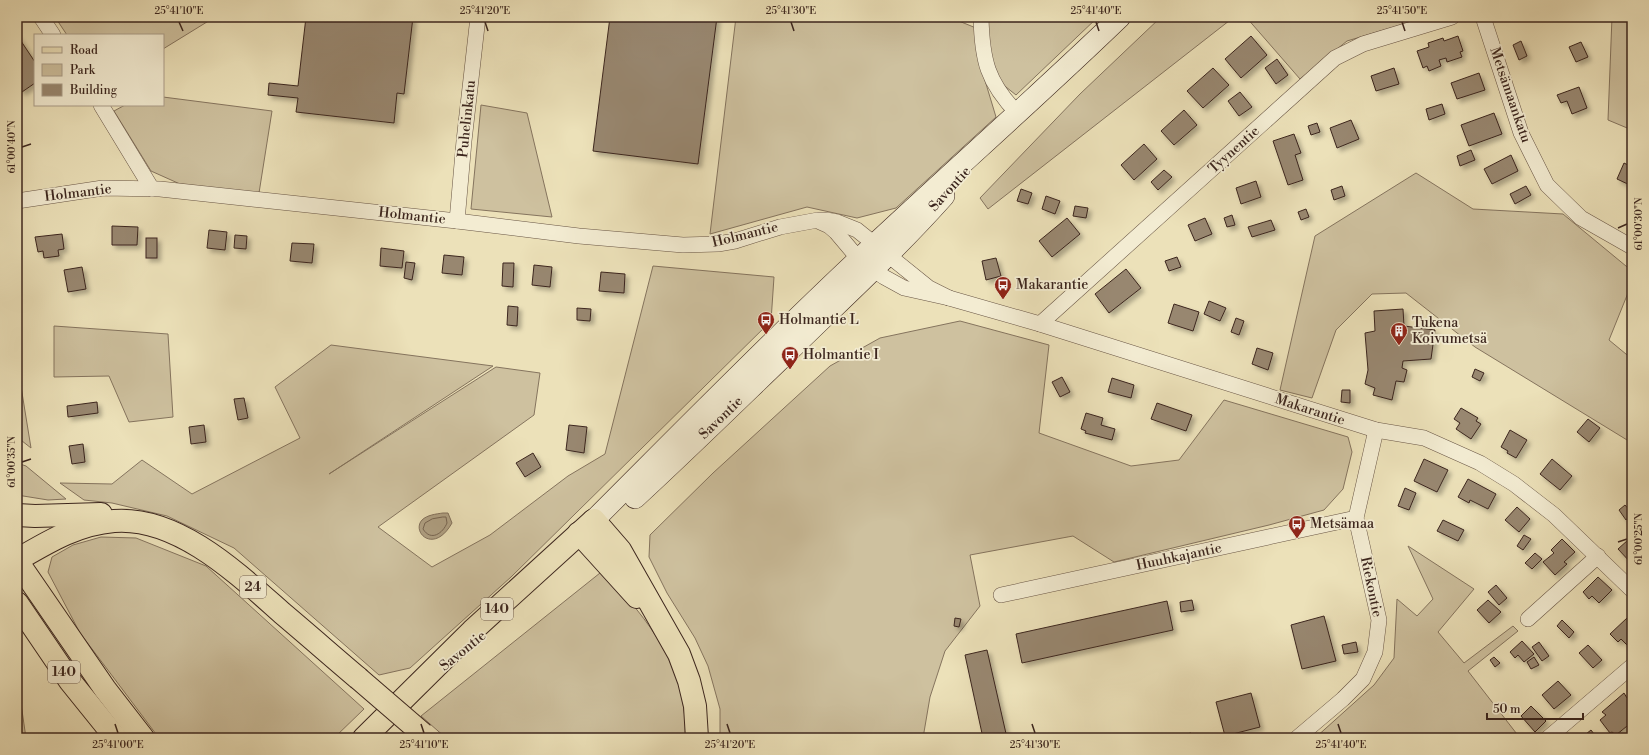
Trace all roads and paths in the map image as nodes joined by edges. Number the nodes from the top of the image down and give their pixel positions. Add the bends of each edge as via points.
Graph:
1 (41, 17) edge
2 (478, 17) edge
3 (981, 17) edge
4 (1120, 17) edge
5 (1452, 17) edge
6 (1483, 17) edge
7 (52, 34) edge
8 (102, 106) edge
9 (1018, 114) junction
10 (152, 189) junction
11 (17, 201) edge
12 (457, 221) junction
13 (805, 222) junction
14 (1632, 247) edge
15 (882, 250) junction
16 (867, 264) junction
17 (949, 298) junction
18 (1040, 324) junction
19 (1376, 430) junction
20 (17, 515) edge
21 (1356, 518) junction
22 (134, 521) junction
23 (591, 531) junction
24 (1598, 556) junction
25 (17, 560) edge
26 (1632, 590) edge
27 (1001, 595) dead end
28 (17, 603) edge
29 (1528, 619) dead end
30 (1632, 666) edge
31 (425, 736) edge
32 (116, 738) edge
33 (143, 738) edge
34 (364, 738) edge
35 (697, 738) edge
36 (1297, 738) edge
37 (1548, 738) edge

1 - 7 street
2 - 12 street, Puhelinkatu
3 - 9 street via 986,66 998,91
4 - 9 main road, Savontie / 140
5 - 18 street, Tyynentie via 1363,44 1335,58
6 - 14 street, Metsämaankatu via 1521,133 1547,186 1581,218
8 - 10 street
9 - 15 main road, Savontie / 140 via 940,184
10 - 11 street, Holmantie via 104,188
10 - 12 street, Holmantie
12 - 13 street, Holmantie via 579,236 701,245 735,241
13 - 15 street, Holmantie via 837,222 857,230
13 - 16 street, Holmantie via 830,226
15 - 16 main road, Savontie / 140
15 - 17 street, Makarantie via 929,288
16 - 17 street, Makarantie via 884,278 904,288
16 - 23 main road, Savontie / 140 via 718,421
17 - 18 street, Makarantie
18 - 19 street, Makarantie
19 - 21 street, Riekontie
19 - 24 street, Makarantie via 1424,438 1480,463 1514,484 1554,515
20 - 22 main road, 24 via 98,514
21 - 27 street, Huuhkajantie
21 - 36 street, Riekontie via 1379,620 1375,652 1363,679
22 - 25 main road, 24 via 85,526 54,538
22 - 31 main road, 24, bridge via 178,535 214,557 247,582
23 - 34 main road, Savontie / 140 via 472,631
23 - 35 main road via 665,628 679,654 695,706
24 - 26 street, Makarantie
24 - 29 street
25 - 33 main road, 24 via 105,689
28 - 32 main road, 140 via 70,681
30 - 37 street

